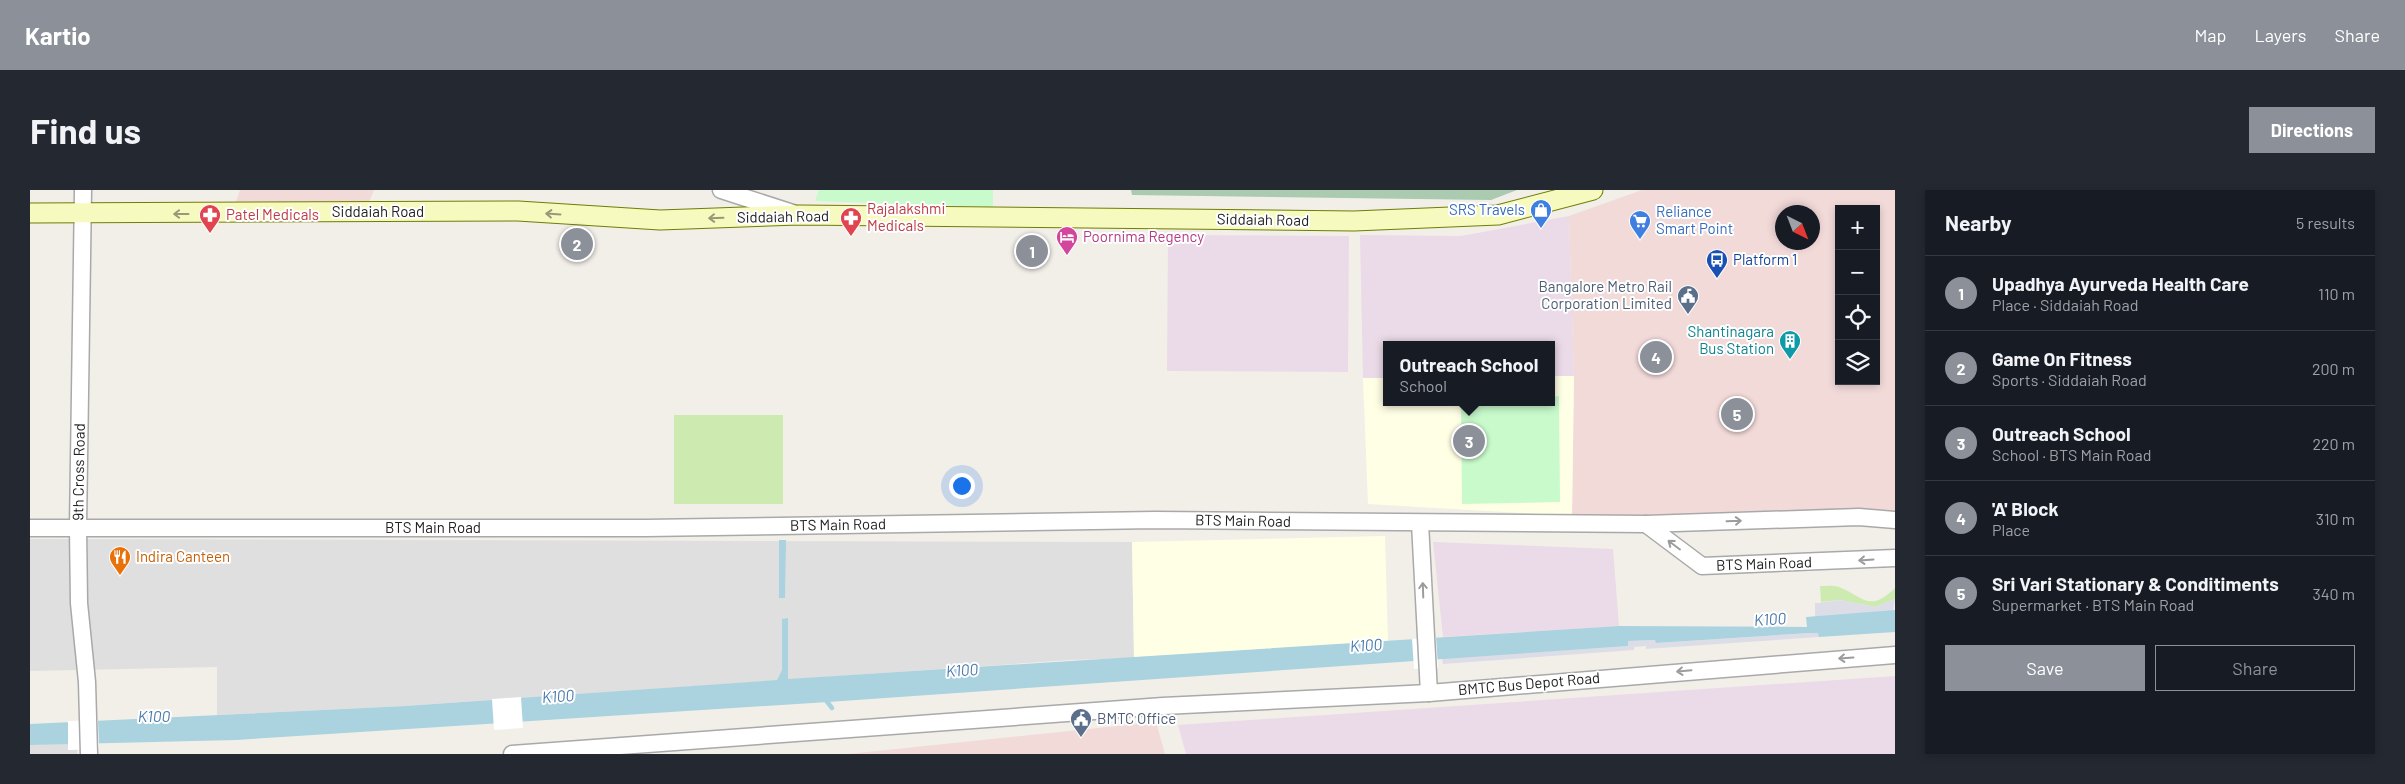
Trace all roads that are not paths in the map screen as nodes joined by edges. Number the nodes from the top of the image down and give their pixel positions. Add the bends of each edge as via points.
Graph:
1 (83, 190) edge
2 (721, 190) edge
3 (1593, 190) edge
4 (30, 213) edge
5 (83, 214) junction
6 (799, 215) junction
7 (1895, 520) edge
8 (1420, 523) junction
9 (1646, 524) junction
10 (30, 528) edge
11 (78, 528) junction
12 (1895, 558) edge
13 (1895, 655) edge
14 (1428, 693) junction
15 (89, 752) edge
16 (512, 754) edge

1 - 5 street, 9th Cross Road
2 - 6 street
3 - 6 main road, Siddaiah Road via 1498,215 1354,220
4 - 5 main road, Siddaiah Road
6 -> 5 main road, Siddaiah Road via 660,220 518,211
5 - 11 street, 9th Cross Road
9 -> 7 street, BTS Main Road via 1859,518
8 - 9 street, BTS Main Road
8 - 11 street, BTS Main Road via 1155,520 646,528
14 -> 8 street
12 -> 9 street, BTS Main Road via 1702,566
10 - 11 street, BTS Main Road
11 - 15 street, 9th Cross Road via 79,603 87,682
13 -> 14 street, BMTC Bus Depot Road
14 - 16 street, BMTC Bus Depot Road via 1163,706

